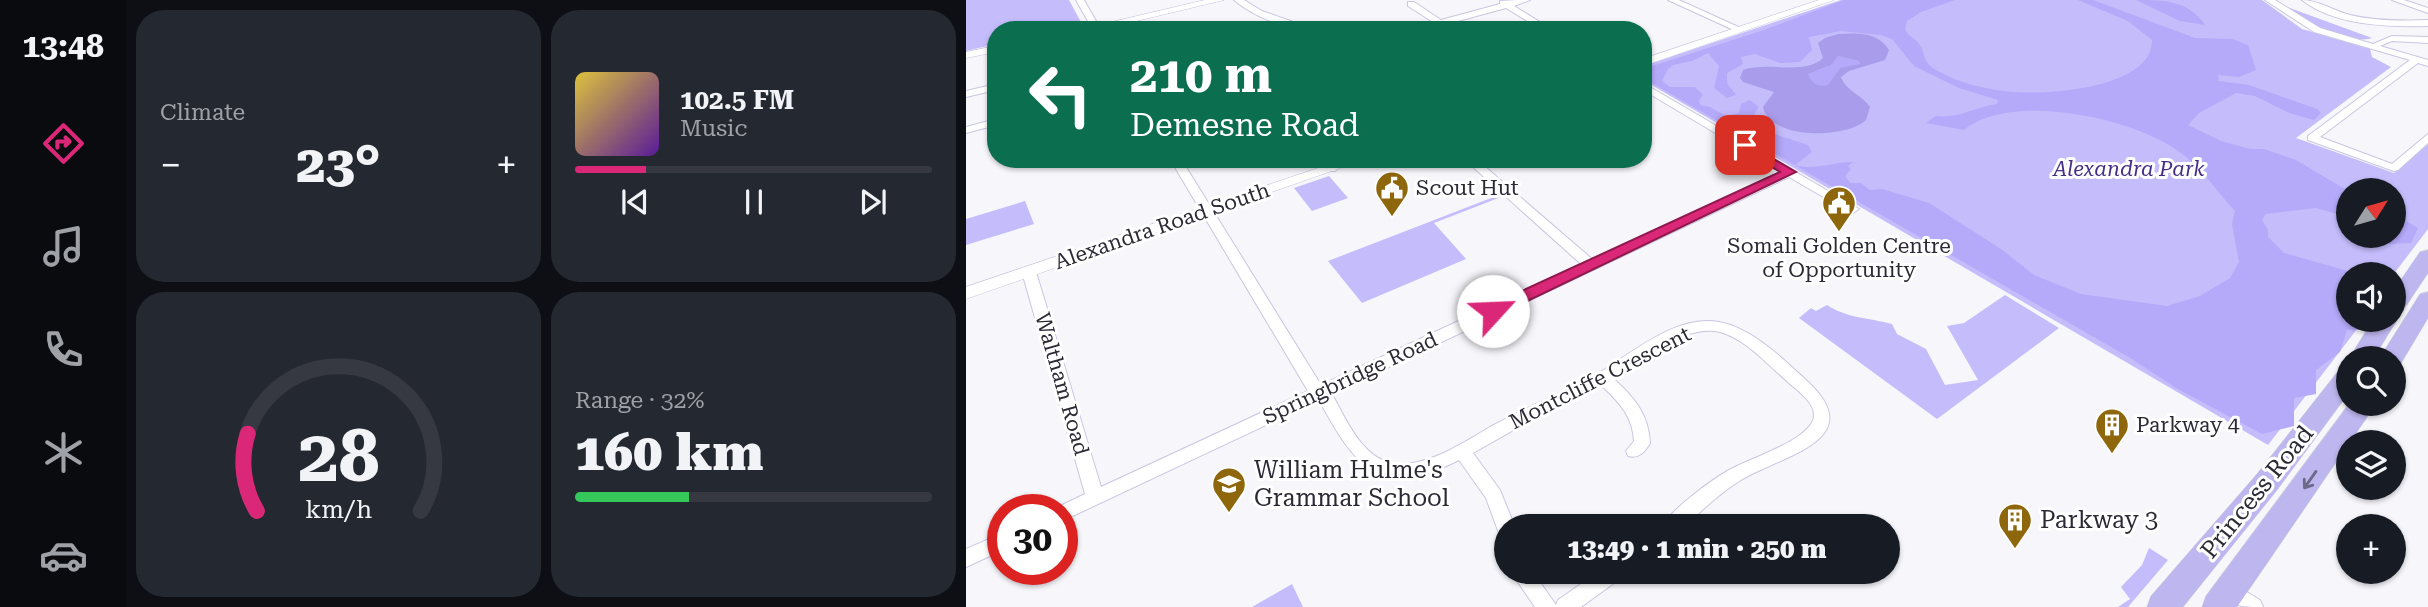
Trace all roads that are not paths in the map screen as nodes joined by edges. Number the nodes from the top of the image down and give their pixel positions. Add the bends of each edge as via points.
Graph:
1 (1080, 0) edge
2 (1219, 0) edge
3 (1238, 0) edge
4 (1498, 0) edge
5 (1527, 0) edge
6 (1672, 0) edge
7 (1829, 0) edge
8 (2269, 0) edge
9 (2306, 0) edge
10 (2396, 0) edge
11 (1411, 4) dead end
12 (1507, 5) junction
13 (2428, 11) edge
14 (1092, 21) edge
15 (1127, 21) edge
16 (1284, 21) edge
17 (1436, 21) edge
18 (1447, 21) edge
19 (1534, 21) edge
20 (2428, 23) edge
21 (1741, 30) junction
22 (2428, 40) edge
23 (2374, 47) junction
24 (987, 51) edge
25 (966, 55) edge
26 (1652, 60) edge
27 (2416, 60) junction
28 (2428, 63) edge
29 (987, 89) edge
30 (1652, 91) edge
31 (966, 94) edge
32 (987, 124) edge
33 (966, 130) edge
34 (2428, 137) edge
35 (1180, 168) edge
36 (1317, 168) edge
37 (1479, 168) edge
38 (1790, 172) junction
39 (1853, 209) dead end
40 (1206, 212) junction
41 (2428, 257) edge
42 (1590, 265) junction
43 (1028, 272) junction
44 (966, 293) edge
45 (2428, 299) edge
46 (2412, 318) edge
47 (2398, 346) edge
48 (1604, 378) junction
49 (1320, 391) junction
50 (2336, 392) edge
51 (2355, 416) edge
52 (1462, 451) junction
53 (1634, 451) dead end
54 (1095, 497) junction
55 (1078, 505) edge
56 (1501, 514) edge
57 (1686, 514) edge
58 (987, 548) edge
59 (966, 558) edge
60 (1530, 584) edge
61 (1597, 584) edge
62 (2233, 602) edge
63 (1547, 607) edge
64 (1565, 607) edge
65 (2163, 607) edge

1 - 14 street
2 - 15 street
3 - 16 street
4 - 12 street
5 - 12 street
6 - 21 street
7 - 21 street
8 - 23 street via 2309,27
9 - 20 street via 2361,18
10 - 13 street
11 - 17 street
12 - 18 street
12 - 19 street
21 - 26 street
22 - 23 street via 2388,39
23 - 27 street
24 - 25 street
27 - 28 street
27 - 34 street via 2312,138 2394,168
29 - 31 street
30 - 38 street
32 - 33 street
35 - 40 street, Montcliffe Crescent
36 - 40 street, Alexandra Road South
37 - 42 street
38 - 39 street
38 - 42 street, Springbridge Road
40 - 43 street, Alexandra Road South
40 - 49 street, Montcliffe Crescent
41 - 46 highway
42 - 49 street, Springbridge Road
43 - 44 street, Alexandra Road South
43 - 54 street, Waltham Road
45 - 46 highway
46 - 47 highway
48 - 52 street, Montcliffe Crescent
48 - 53 street via 1634,410 1643,427 1642,443
48 - 57 street, Montcliffe Crescent via 1678,332 1705,325 1721,327 1743,339 1821,403 1819,430 1721,484
49 - 52 street, Montcliffe Crescent via 1354,446 1379,467 1415,470
49 - 54 street, Springbridge Road
50 - 65 highway, Princess Road
51 -> 62 highway, Princess Road
52 - 56 street via 1494,495
54 - 55 street, Springbridge Road
58 - 59 street
60 - 63 street
61 - 64 street

